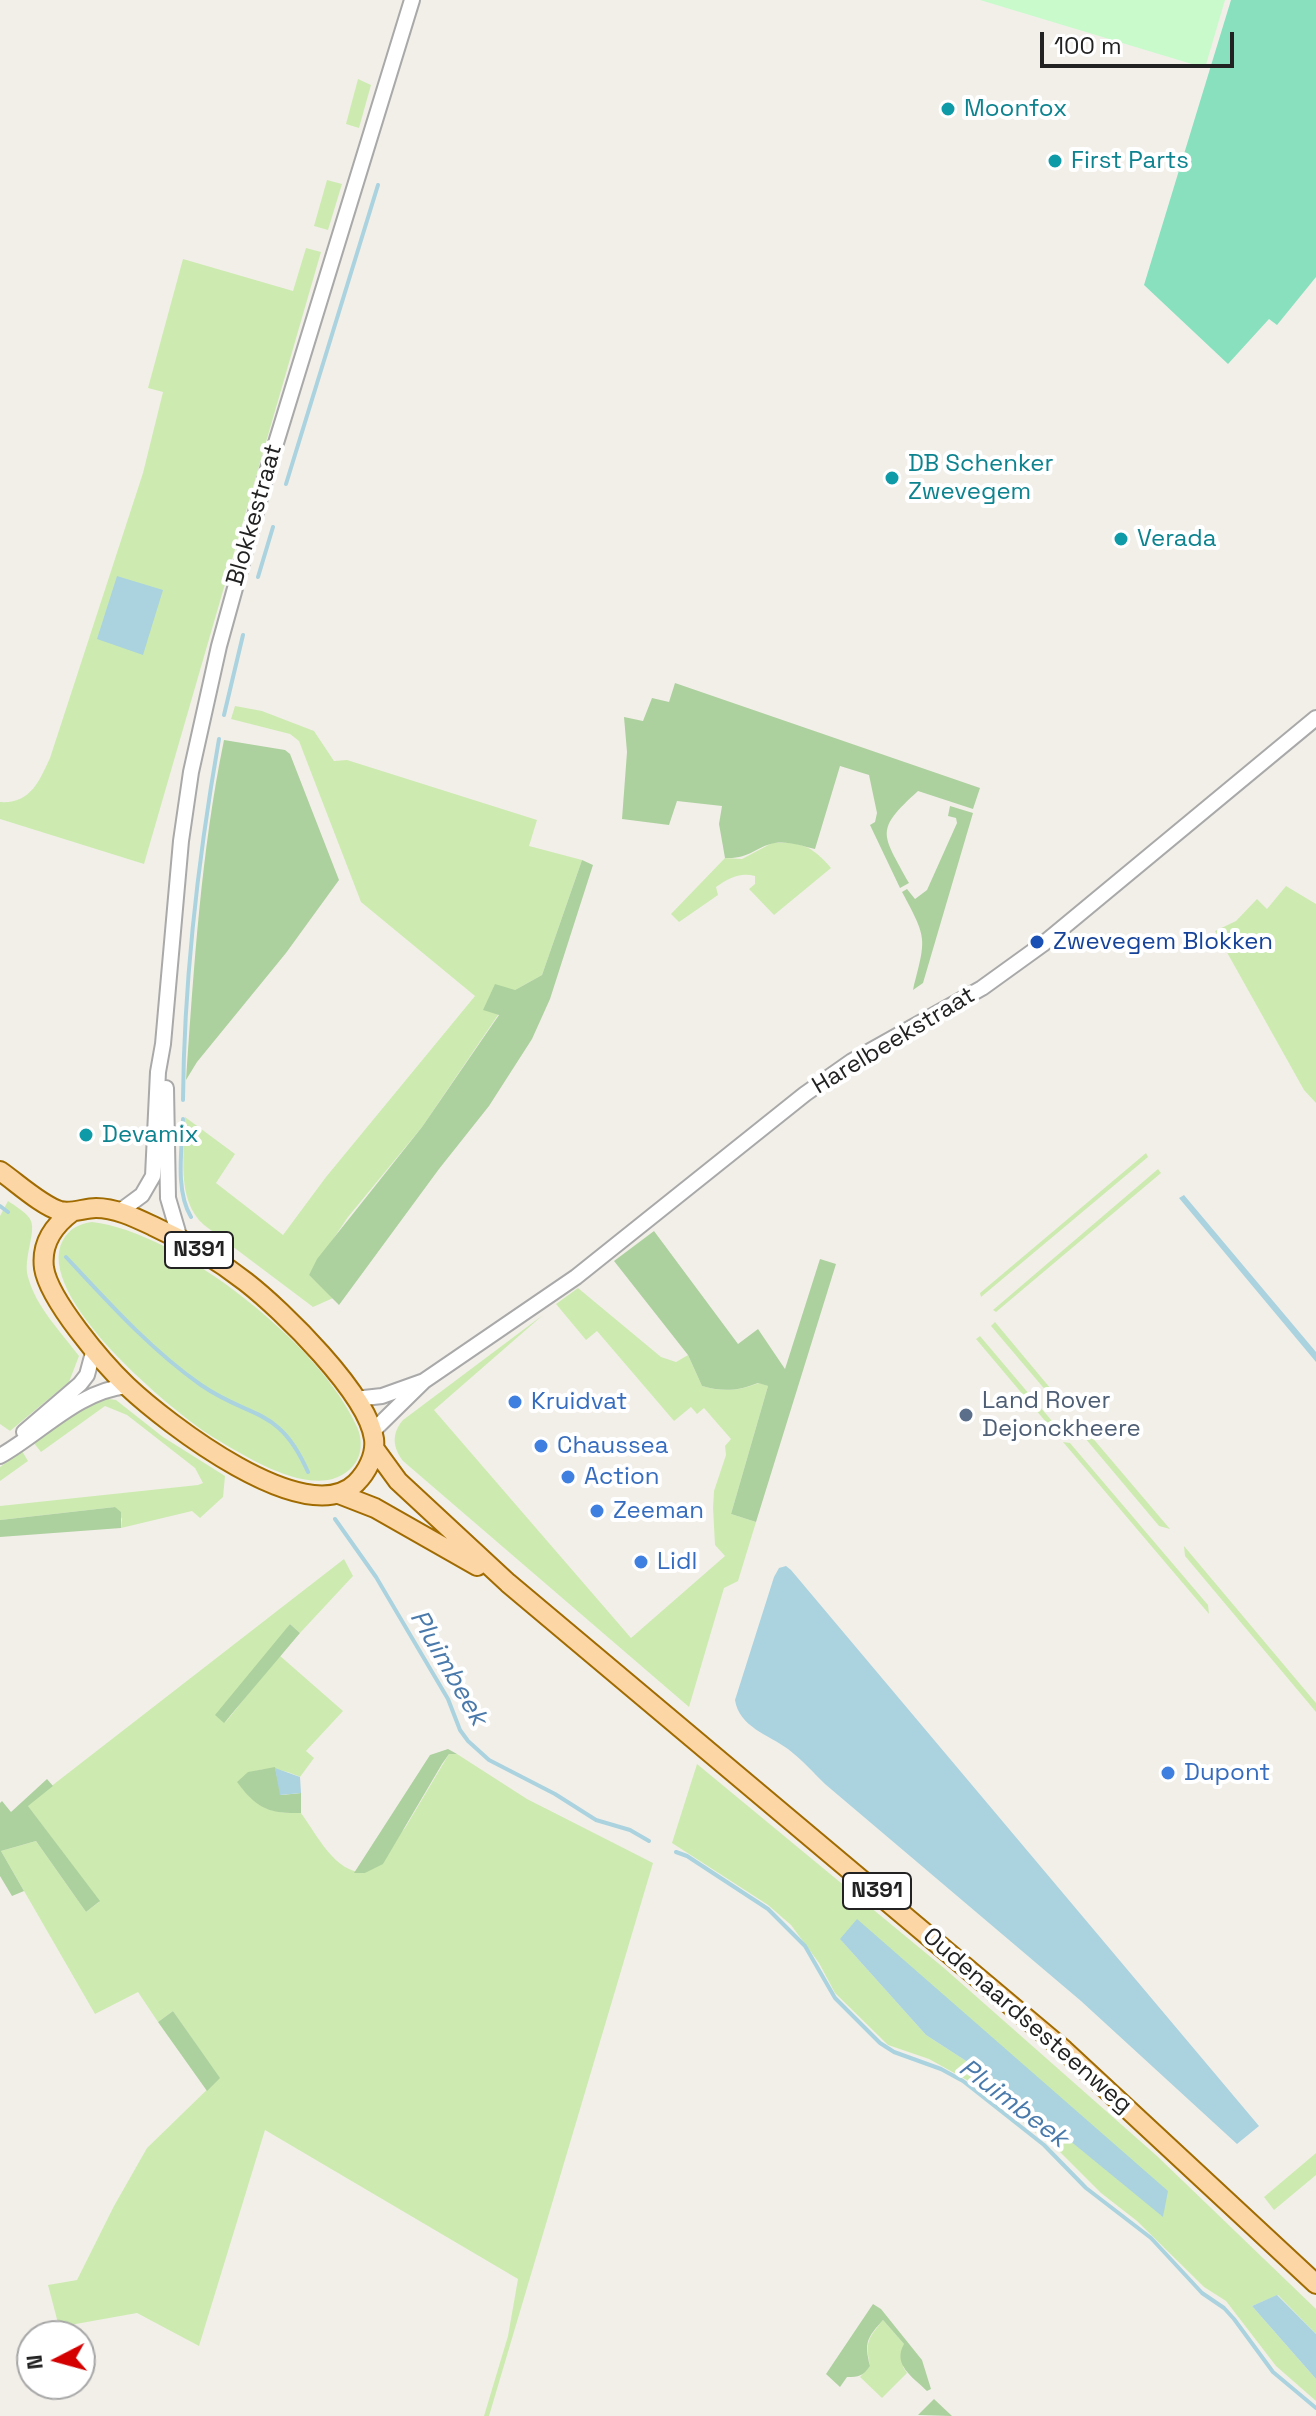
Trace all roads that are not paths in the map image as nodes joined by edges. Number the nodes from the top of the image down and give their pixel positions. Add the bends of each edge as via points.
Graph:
1 (412, 0) edge
2 (1316, 718) edge
3 (163, 1044) junction
4 (0, 1173) edge
5 (72, 1212) junction
6 (119, 1212) junction
7 (50, 1235) junction
8 (176, 1238) junction
9 (94, 1349) junction
10 (424, 1381) junction
11 (127, 1386) junction
12 (355, 1399) junction
13 (373, 1440) junction
14 (1, 1456) edge
15 (339, 1494) junction
16 (508, 1583) junction
17 (1316, 2284) edge

1 - 3 street, Blokkestraat via 268,469 215,661 181,841
2 - 10 street, Harelbeekstraat via 1043,944 982,988 852,1061 805,1094 576,1277
3 - 6 street, Blokkestraat via 153,1176 142,1195
3 - 8 street, Blokkestraat via 168,1198
4 - 5 main road, N391 via 47,1204
4 - 7 main road, N391 via 39,1213
5 - 6 main road, N391
5 - 7 main road
6 - 8 main road, N391
7 - 9 main road, N391 via 44,1249 46,1276
8 - 12 main road, N391 via 276,1307
9 - 11 main road, N391
9 - 14 street via 80,1384
10 - 12 street, Harelbeekstraat
10 - 13 street, Harelbeekstraat
11 - 14 street via 89,1395
11 - 15 main road, N391 via 195,1440 255,1475 302,1494
12 - 13 main road, N391
13 - 15 main road via 370,1463 361,1478
13 - 16 main road, Oudenaardsesteenweg / N391 via 398,1481
15 - 16 main road, Oudenaardsesteenweg / N391 via 375,1508
16 - 17 main road, Oudenaardsesteenweg / N391 via 1064,2050

